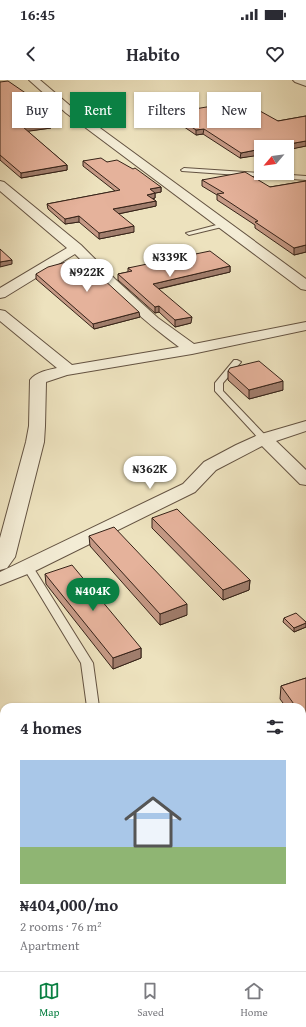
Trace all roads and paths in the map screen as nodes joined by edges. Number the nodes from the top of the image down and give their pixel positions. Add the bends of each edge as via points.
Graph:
1 (34, 80) edge
2 (298, 80) edge
3 (306, 83) edge
4 (184, 170) dead end
5 (306, 178) edge
6 (0, 185) edge
7 (224, 225) junction
8 (189, 233) dead end
9 (76, 248) junction
10 (306, 267) edge
11 (286, 271) junction
12 (306, 286) edge
13 (0, 294) edge
14 (0, 314) edge
15 (306, 326) edge
16 (192, 349) junction
17 (237, 362) dead end
18 (70, 370) junction
19 (306, 426) edge
20 (264, 439) junction
21 (306, 480) edge
22 (0, 564) edge
23 (28, 567) junction
24 (0, 579) edge
25 (92, 703) edge

1 - 7 street via 64,107
2 - 3 street
4 - 5 lane
6 - 9 street
7 - 8 lane
7 - 11 street
9 - 13 street
9 - 16 street via 153,321
10 - 11 street
11 - 12 street
14 - 18 street
15 - 16 street
16 - 18 street
17 - 20 lane via 219,383 219,392
18 - 22 street via 38,380 35,442 5,557
19 - 20 street
20 - 21 street
20 - 23 street via 210,466 189,488
23 - 24 street
23 - 25 lane via 86,663

